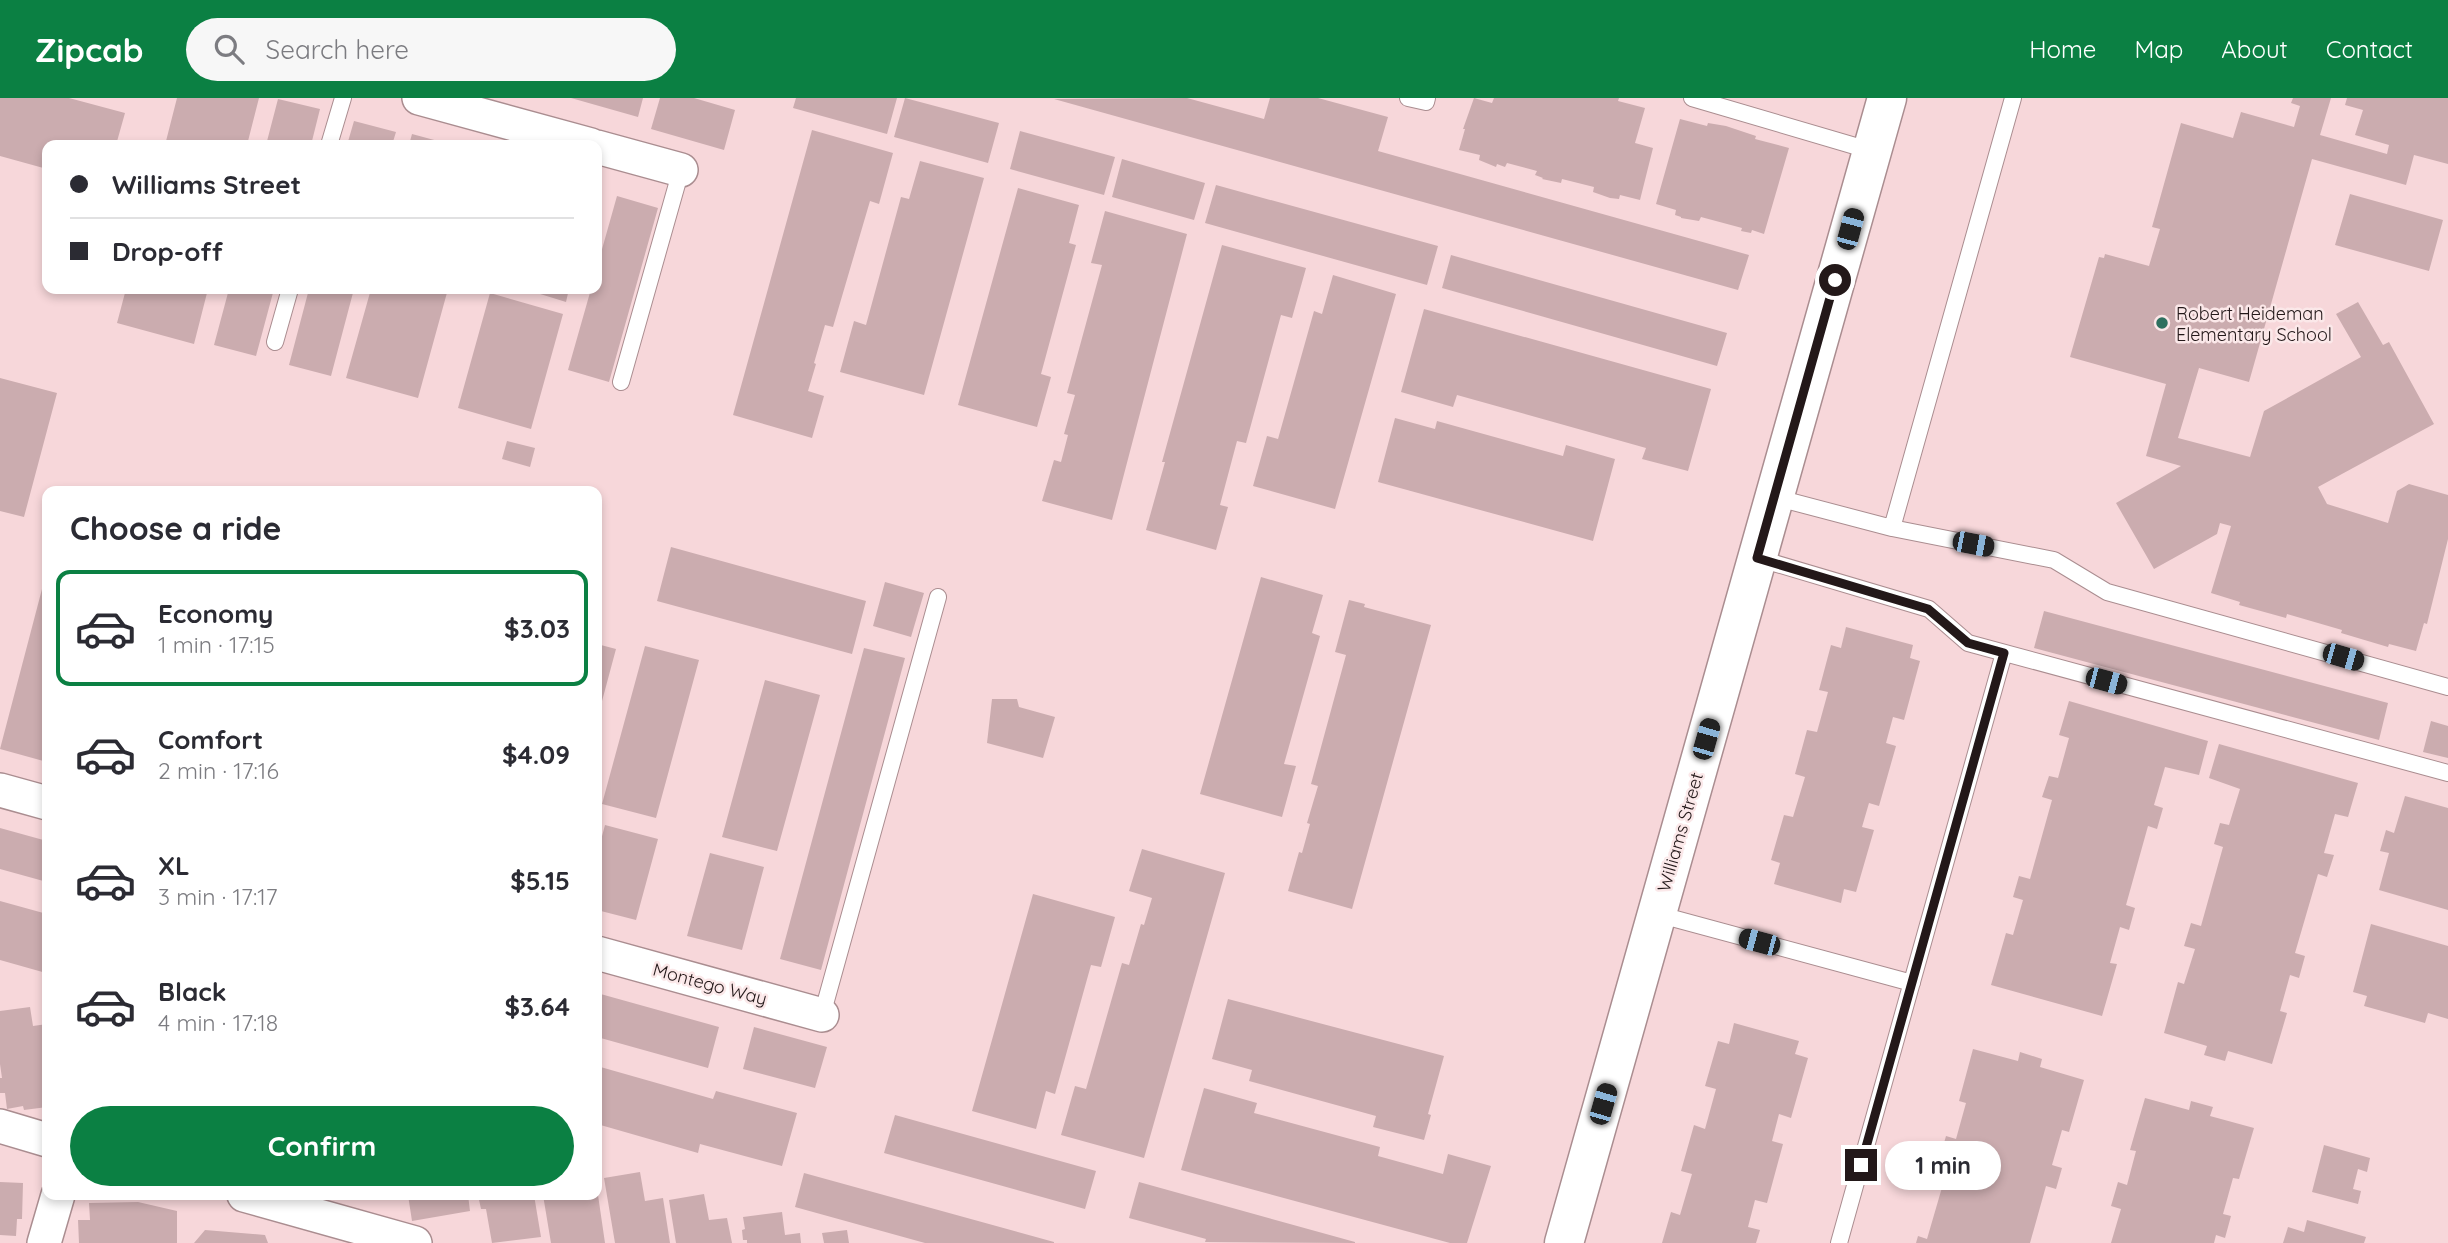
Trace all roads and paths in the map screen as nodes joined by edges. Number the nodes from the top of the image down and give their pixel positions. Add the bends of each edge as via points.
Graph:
1 (343, 98) edge
2 (419, 98) edge
3 (1408, 98) edge
4 (1427, 98) edge
5 (1692, 98) edge
6 (1887, 98) edge
7 (2013, 98) edge
8 (331, 140) edge
9 (573, 140) edge
10 (602, 148) edge
11 (1872, 151) junction
12 (681, 170) joint
13 (289, 294) edge
14 (275, 342) dead end
15 (621, 382) dead end
16 (1774, 498) junction
17 (1892, 528) junction
18 (1757, 558) junction
19 (938, 597) dead end
20 (2004, 653) junction
21 (2448, 687) edge
22 (2448, 773) edge
23 (0, 790) edge
24 (42, 802) edge
25 (1657, 914) junction
26 (602, 954) edge
27 (1912, 983) junction
28 (822, 1015) joint
29 (0, 1126) edge
30 (42, 1139) edge
31 (57, 1200) edge
32 (256, 1200) edge
33 (330, 1232) edge
34 (44, 1243) edge
35 (415, 1243) edge
36 (1564, 1243) edge
37 (1839, 1243) edge

1 - 8 lane
2 - 9 street
3 - 4 lane via 1426,103
5 - 11 lane
6 - 11 street, Williams Street
7 - 17 lane
10 - 12 street
11 - 16 street, Williams Street
12 - 15 lane
13 - 14 lane
16 - 17 lane
16 - 18 street, Williams Street
17 - 21 lane via 2053,559 2107,592
18 - 20 lane via 1928,609 1968,643
18 - 25 street, Williams Street
19 - 28 lane
20 - 22 lane
20 - 27 lane
23 - 24 street
25 - 27 lane
25 - 36 street, Williams Street
26 - 28 street, Montego Way
27 - 37 lane
29 - 30 street
31 - 34 street
32 - 33 street
33 - 35 street

